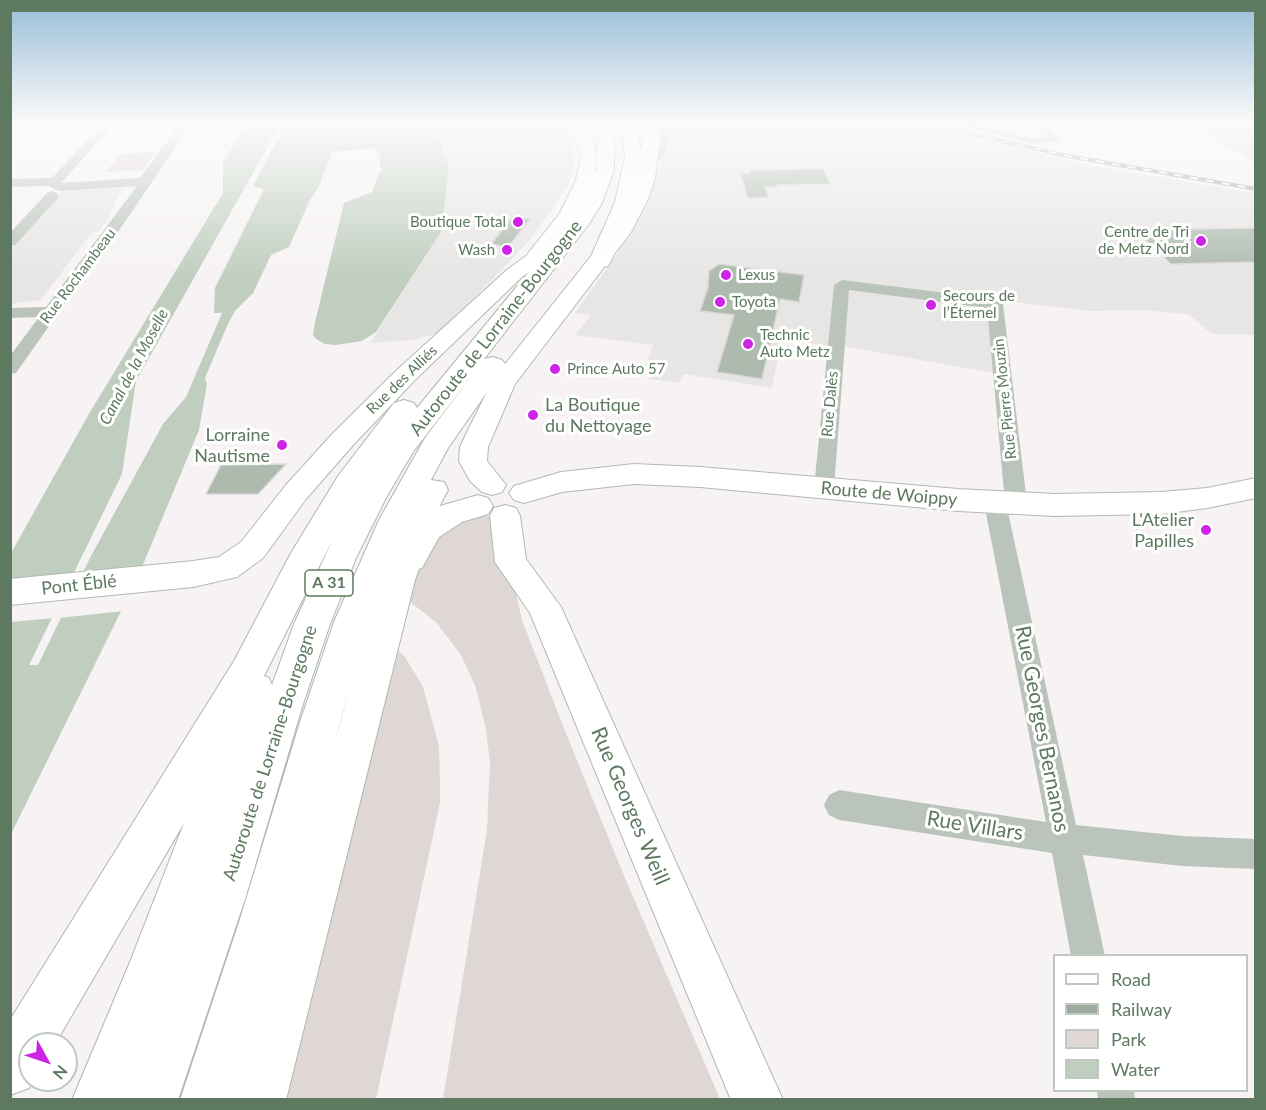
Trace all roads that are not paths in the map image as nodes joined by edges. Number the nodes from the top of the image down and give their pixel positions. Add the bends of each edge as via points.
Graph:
1 (66, 175) edge
2 (149, 175) edge
3 (586, 175) edge
4 (603, 175) edge
5 (620, 175) edge
6 (631, 175) edge
7 (646, 175) edge
8 (144, 182) junction
9 (10, 183) edge
10 (54, 189) junction
11 (10, 242) edge
12 (533, 260) junction
13 (600, 261) junction
14 (842, 285) joint
15 (50, 312) junction
16 (10, 314) edge
17 (10, 369) edge
18 (503, 383) junction
19 (824, 488) junction
20 (1256, 488) edge
21 (499, 500) junction
22 (1006, 503) junction
23 (303, 562) junction
24 (147, 578) joint
25 (398, 580) junction
26 (10, 592) edge
27 (839, 805) dead end
28 (1064, 839) junction
29 (1256, 854) edge
30 (1088, 954) edge
31 (10, 1069) edge
32 (99, 1100) edge
33 (151, 1100) edge
34 (207, 1100) edge
35 (259, 1100) edge
36 (757, 1100) edge

1 - 10 street
2 - 8 street, Rue Rochambeau
3 - 12 main road, Rue des Alliés via 569,214
4 - 33 highway, Autoroute de Lorraine-Bourgogne / A 31 via 582,220 402,446 339,558 286,697 223,896
5 - 34 highway, Autoroute de Lorraine-Bourgogne / A 31 via 602,219 566,273 435,445 390,528 352,622 320,722
6 - 13 highway via 626,202
7 - 13 main road via 629,219
8 - 10 street via 54,185
8 - 15 street, Rue Rochambeau
9 - 10 street
10 - 11 street
12 - 23 highway via 386,431 349,483
12 - 24 main road, Rue des Alliés via 344,438 252,550 226,568
13 - 18 main road
14 - 19 street, Rue Dalès
14 - 22 street, Rue Pierre Mouzin via 995,304
15 - 16 street
15 - 17 street, Rue Rochambeau
18 - 21 main road via 474,447 473,460
18 - 25 highway via 459,444 426,503
19 - 21 main road, Route de Woippy via 634,474 561,482
19 - 22 main road, Route de Woippy
20 - 22 main road, Route de Woippy via 1161,503
21 - 25 main road, Route de Woippy via 451,514 428,529
21 - 36 main road, Rue Georges Weill via 511,562 544,607
22 - 28 street, Rue Georges Bernanos
23 - 31 highway via 247,673
23 - 32 highway
24 - 26 main road, Pont Éblé
25 - 35 highway
27 - 28 street, Rue Villars
28 - 29 street, Rue Villars
28 - 30 street, Rue Georges Bernanos

